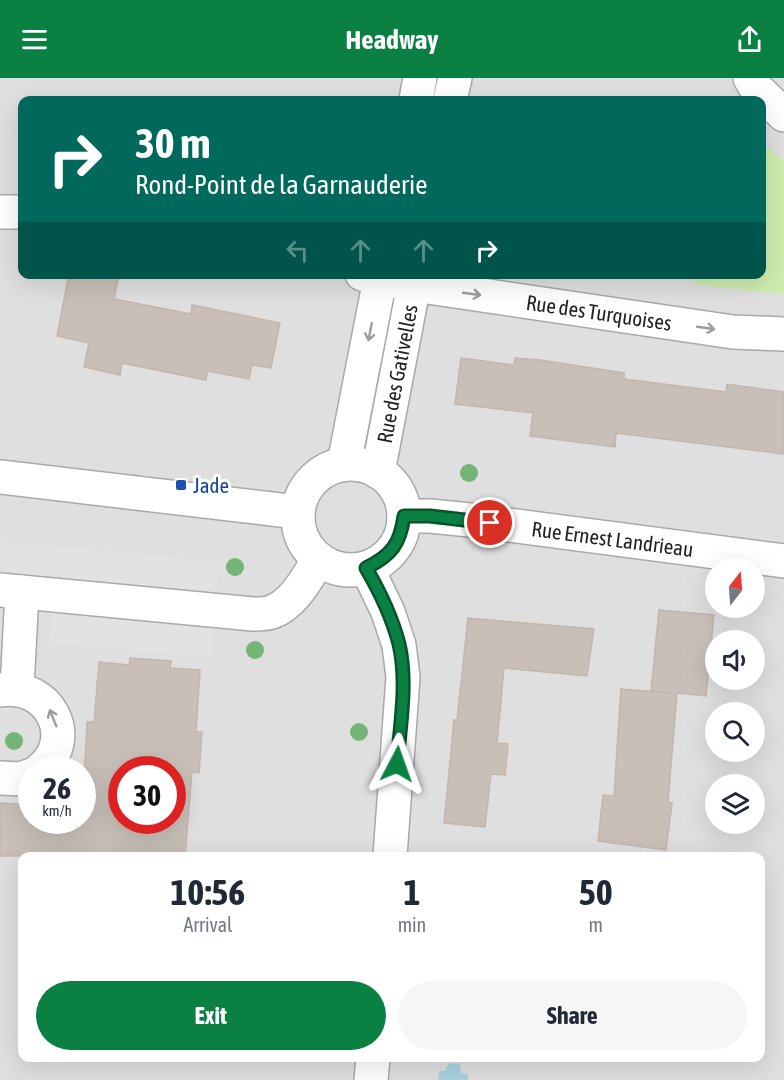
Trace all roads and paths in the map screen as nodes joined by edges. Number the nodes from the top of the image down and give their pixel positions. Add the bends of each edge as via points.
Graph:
1 (420, 78) edge
2 (455, 78) edge
3 (750, 78) edge
4 (417, 96) edge
5 (451, 96) edge
6 (764, 96) edge
7 (766, 98) edge
8 (784, 115) edge
9 (18, 212) edge
10 (0, 213) edge
11 (374, 279) edge
12 (415, 280) edge
13 (784, 334) edge
14 (344, 464) junction
15 (378, 472) junction
16 (0, 477) edge
17 (297, 512) junction
18 (404, 516) junction
19 (319, 559) junction
20 (784, 561) edge
21 (366, 568) junction
22 (11, 591) edge
23 (8, 689) edge
24 (51, 756) edge
25 (0, 778) edge
26 (18, 779) edge
27 (390, 852) edge
28 (373, 1062) edge
29 (371, 1080) edge

1 - 4 street
2 - 5 street
3 - 6 street
7 - 8 street
9 - 10 street
11 -> 14 street, Rue des Gativelles
12 -> 13 street, Rue des Turquoises via 733,332
12 - 15 street, Rue des Gativelles
14 - 15 street
14 - 17 street via 326,469 312,480 302,494
15 - 18 street via 392,483
16 - 17 street
17 - 19 street via 306,546
18 - 20 street, Rue Ernest Landrieau via 460,519
18 - 21 street via 394,548
19 - 21 street via 333,567
19 - 22 street via 287,603 272,613
21 - 27 street via 388,612 399,645 403,677
22 - 23 street
24 -> 23 street via 57,740 52,712 43,700 30,693
25 - 26 street
28 - 29 street

